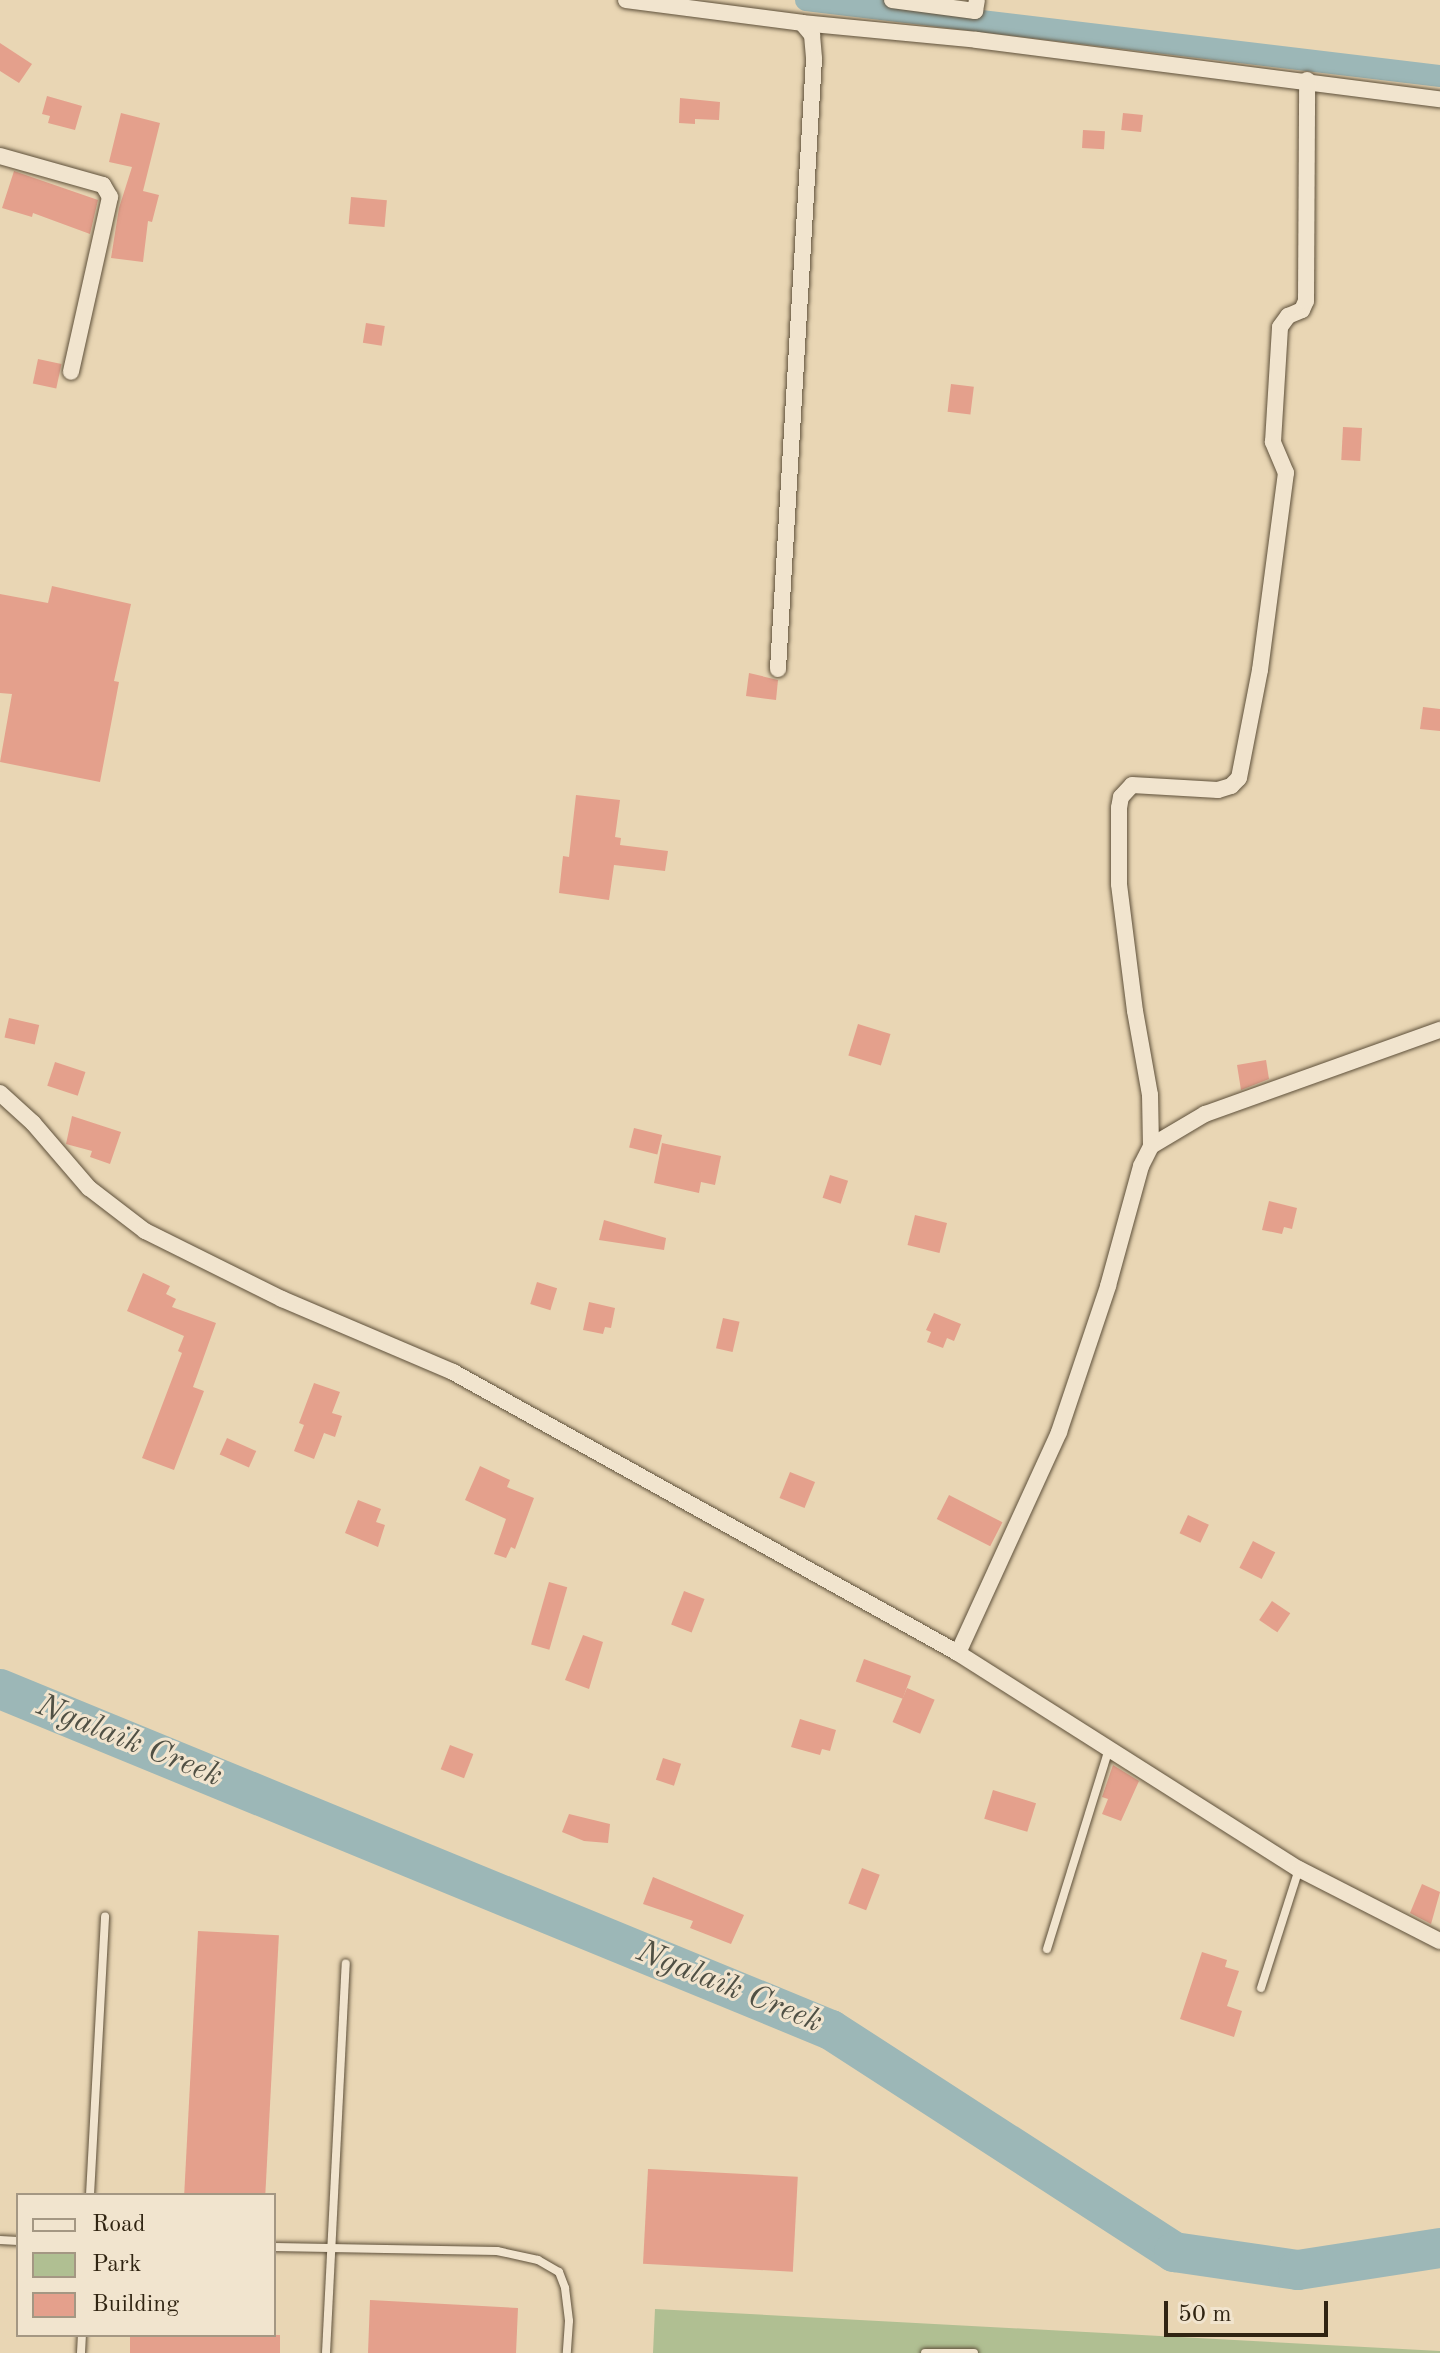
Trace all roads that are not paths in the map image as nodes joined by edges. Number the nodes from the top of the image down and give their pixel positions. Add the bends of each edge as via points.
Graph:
1 (626, 0) edge
2 (892, 0) edge
3 (977, 0) edge
4 (802, 23) junction
5 (1307, 80) junction
6 (1440, 99) edge
7 (0, 156) edge
8 (71, 372) dead end
9 (778, 669) dead end
10 (1440, 1030) edge
11 (0, 1093) edge
12 (1151, 1146) junction
13 (958, 1653) junction
14 (1109, 1749) junction
15 (1299, 1869) junction
16 (105, 1916) dead end
17 (1440, 1941) edge
18 (1047, 1949) dead end
19 (346, 1964) dead end
20 (1261, 1988) dead end
21 (90, 2193) edge
22 (276, 2247) edge
23 (334, 2249) junction
24 (326, 2353) edge
25 (567, 2353) edge
26 (925, 2353) edge
27 (974, 2353) edge

1 - 4 street
2 - 3 street via 975,11
4 - 5 street
4 - 9 street via 812,35 814,59
5 - 6 street
5 - 12 street via 1306,301 1280,327 1273,442 1286,473 1260,670 1239,778 1218,790 1132,785 1119,808 1119,884 1150,1095
7 - 8 street via 103,185 110,197
10 - 12 street via 1205,1114
11 - 13 street via 89,1188 145,1231 282,1299 453,1372
12 - 13 street via 1059,1432
13 - 14 street
14 - 15 street
14 - 18 lane
15 - 17 street
15 - 20 lane
16 - 21 lane
19 - 23 lane
22 - 23 lane
23 - 24 lane
23 - 25 lane via 497,2251 538,2260 559,2272 565,2288
26 - 27 lane

